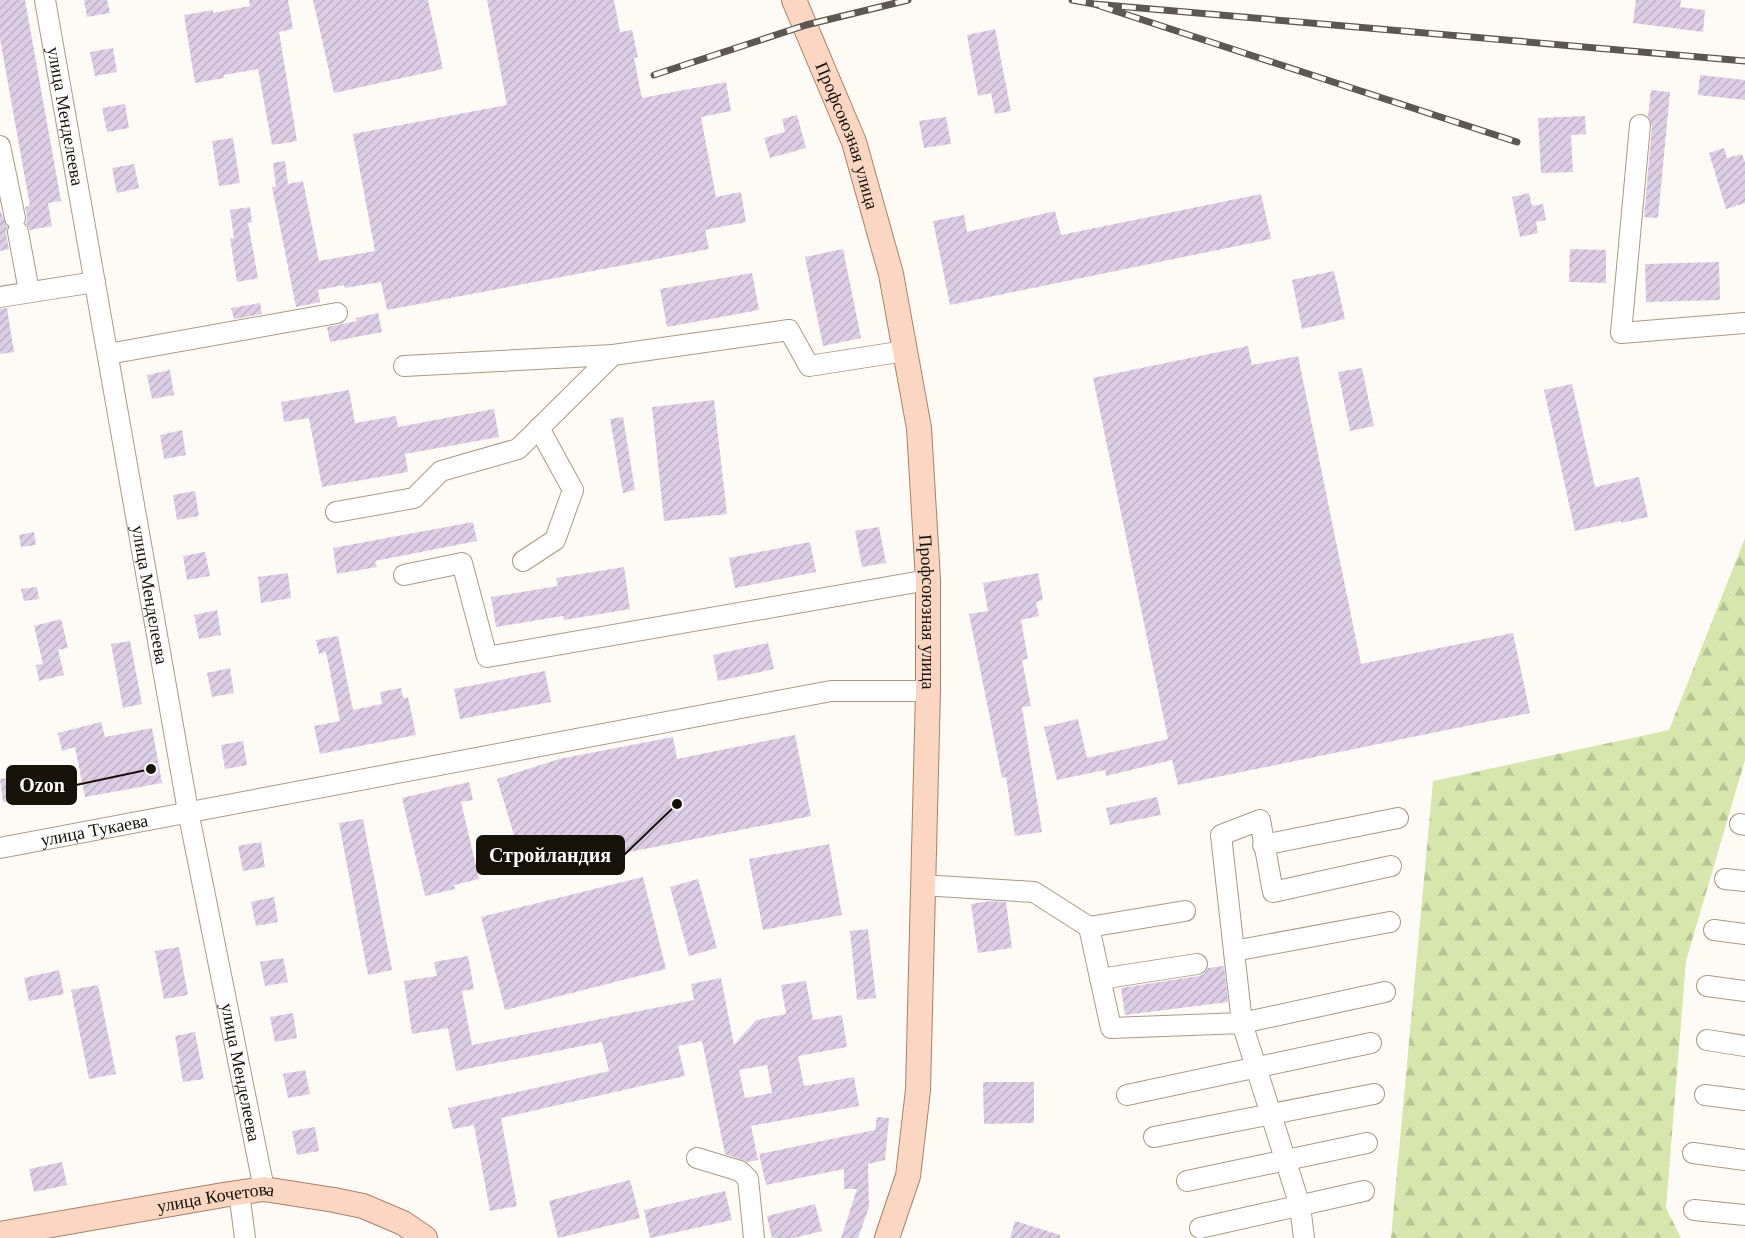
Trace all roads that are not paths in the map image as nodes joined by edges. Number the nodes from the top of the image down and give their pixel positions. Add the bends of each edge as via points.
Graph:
1 (45, 0) edge
2 (794, 0) edge
3 (1640, 125) dead end
4 (0, 146) edge
5 (11, 215) edge
6 (95, 282) junction
7 (29, 291) junction
8 (0, 297) edge
9 (337, 313) dead end
10 (1745, 323) edge
11 (905, 351) junction
12 (108, 354) junction
13 (614, 355) junction
14 (404, 366) dead end
15 (539, 428) junction
16 (336, 512) dead end
17 (523, 561) dead end
18 (404, 575) dead end
19 (928, 580) junction
20 (928, 691) junction
21 (188, 811) junction
22 (1398, 818) dead end
23 (1263, 845) junction
24 (0, 848) edge
25 (1391, 866) dead end
26 (922, 885) junction
27 (1185, 911) dead end
28 (1390, 922) dead end
29 (1089, 927) junction
30 (1714, 930) dead end
31 (1745, 934) edge
32 (1234, 951) junction
33 (1197, 964) dead end
34 (1100, 979) junction
35 (1707, 986) dead end
36 (1745, 991) edge
37 (1385, 992) dead end
38 (1242, 1023) junction
39 (1707, 1041) dead end
40 (1371, 1043) dead end
41 (1745, 1046) edge
42 (1257, 1067) junction
43 (1374, 1094) dead end
44 (1127, 1095) dead end
45 (1705, 1095) dead end
46 (1745, 1100) edge
47 (1272, 1114) junction
48 (1154, 1137) dead end
49 (1367, 1143) dead end
50 (1693, 1153) dead end
51 (697, 1158) dead end
52 (1286, 1160) junction
53 (1745, 1160) edge
54 (1187, 1181) dead end
55 (264, 1190) junction
56 (1364, 1191) dead end
57 (239, 1192) junction
58 (1299, 1206) junction
59 (1694, 1210) dead end
60 (1745, 1215) edge
61 (1200, 1228) dead end
62 (0, 1234) edge
63 (245, 1238) edge
64 (425, 1238) edge
65 (754, 1238) edge
66 (887, 1238) edge
67 (1304, 1238) edge

1 - 6 street, улица Менделеева
2 - 11 main road, Профсоюзная улица via 854,142 891,274
3 - 10 street via 1621,333
4 - 5 street
5 - 7 street
6 - 7 street
6 - 12 street, улица Менделеева
7 - 8 street
9 - 12 street
11 - 13 street via 809,366 789,330
11 - 19 main road, Профсоюзная улица via 919,428
12 - 21 street, улица Менделеева
13 - 14 street
13 - 15 street
15 - 16 street via 518,449 441,471 414,498
15 - 17 street via 573,490 555,540
18 - 19 street via 462,563 488,657
19 - 20 main road, Профсоюзная улица
20 - 21 street, улица Тукаева via 831,691
20 - 26 main road, Профсоюзная улица
21 - 24 street, улица Тукаева
21 - 55 street, улица Менделеева
22 - 23 street
23 - 25 street via 1273,892
23 - 32 street via 1260,820 1221,835
26 - 29 street via 1034,892
26 - 66 main road, Профсоюзная улица via 918,1090 908,1176
27 - 29 street
28 - 32 street
29 - 34 street
30 - 31 street
32 - 38 street
33 - 34 street
34 - 38 street via 1111,1028
35 - 36 street
37 - 38 street
38 - 42 street
39 - 41 street
40 - 42 street
42 - 44 street
42 - 47 street
43 - 47 street
45 - 46 street
47 - 48 street
47 - 52 street
49 - 52 street
50 - 53 street
51 - 65 street via 740,1171 748,1179
52 - 54 street
52 - 58 street
55 - 57 main road, улица Кочетова
55 - 64 main road, улица Кочетова via 363,1206 403,1223
56 - 58 street
57 - 62 main road, улица Кочетова
57 - 63 street
58 - 61 street
58 - 67 street
59 - 60 street

